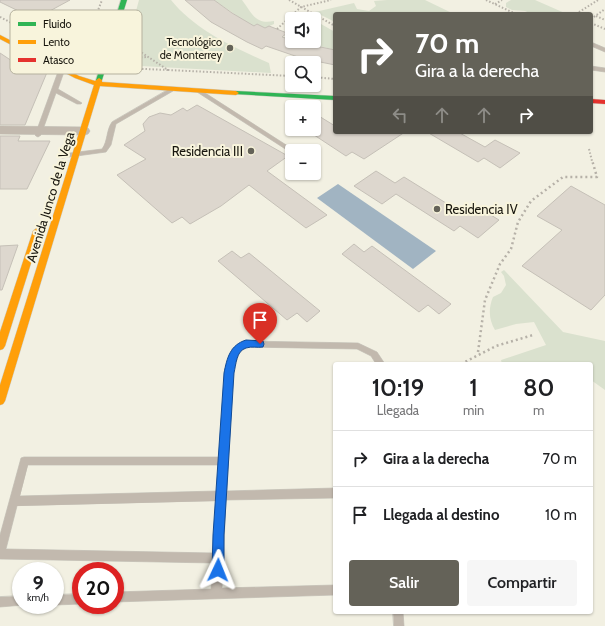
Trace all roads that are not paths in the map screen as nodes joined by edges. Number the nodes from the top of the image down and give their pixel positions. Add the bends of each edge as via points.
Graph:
1 (124, 0) edge
2 (121, 10) edge
3 (0, 37) edge
4 (10, 42) edge
5 (593, 45) edge
6 (605, 50) edge
7 (593, 68) edge
8 (605, 70) edge
9 (60, 74) edge
10 (66, 74) edge
11 (99, 74) edge
12 (101, 74) edge
13 (99, 84) junction
14 (54, 90) junction
15 (171, 90) junction
16 (199, 91) junction
17 (81, 95) junction
18 (333, 98) edge
19 (593, 101) edge
20 (605, 102) edge
21 (0, 130) edge
22 (84, 131) junction
23 (38, 132) junction
24 (65, 144) junction
25 (285, 146) edge
26 (77, 155) junction
27 (40, 224) dead end
28 (20, 338) junction
29 (1, 341) edge
30 (379, 362) edge
31 (0, 401) edge
32 (224, 461) junction
33 (333, 493) edge
34 (221, 496) junction
35 (14, 501) junction
36 (0, 554) edge
37 (219, 558) junction
38 (333, 590) edge
39 (216, 594) junction
40 (124, 597) edge
41 (12, 601) edge
42 (0, 602) edge
43 (398, 614) edge
44 (399, 626) edge

1 - 2 street, Avenida Junco de la Vega
3 - 4 street
5 - 6 lane
7 - 8 lane
9 - 14 lane
10 - 17 street
11 - 17 street, Avenida Junco de la Vega
12 - 13 street, Avenida Junco de la Vega
13 - 15 street
13 - 17 street
13 - 22 street, Avenida Junco de la Vega
14 - 17 lane
14 - 23 lane
15 - 16 street
15 - 26 lane via 114,123 108,147 104,151
16 - 18 street
16 - 25 lane
19 - 20 street
21 - 23 street
22 - 24 street
22 - 26 street, Avenida Junco de la Vega
23 - 24 street
24 - 26 lane
26 - 28 street, Avenida Junco de la Vega
27 - 29 street, Avenida Junco de la Vega
28 - 29 street
28 - 31 street, Avenida Junco de la Vega
30 - 32 lane via 374,354 358,346 241,345 235,352 229,373
32 - 34 lane
32 - 35 lane via 24,461
33 - 34 lane
34 - 35 lane
34 - 37 lane
35 - 36 lane
36 - 37 lane
37 - 39 lane
38 - 39 lane
39 - 40 lane
41 - 42 lane
43 - 44 lane

